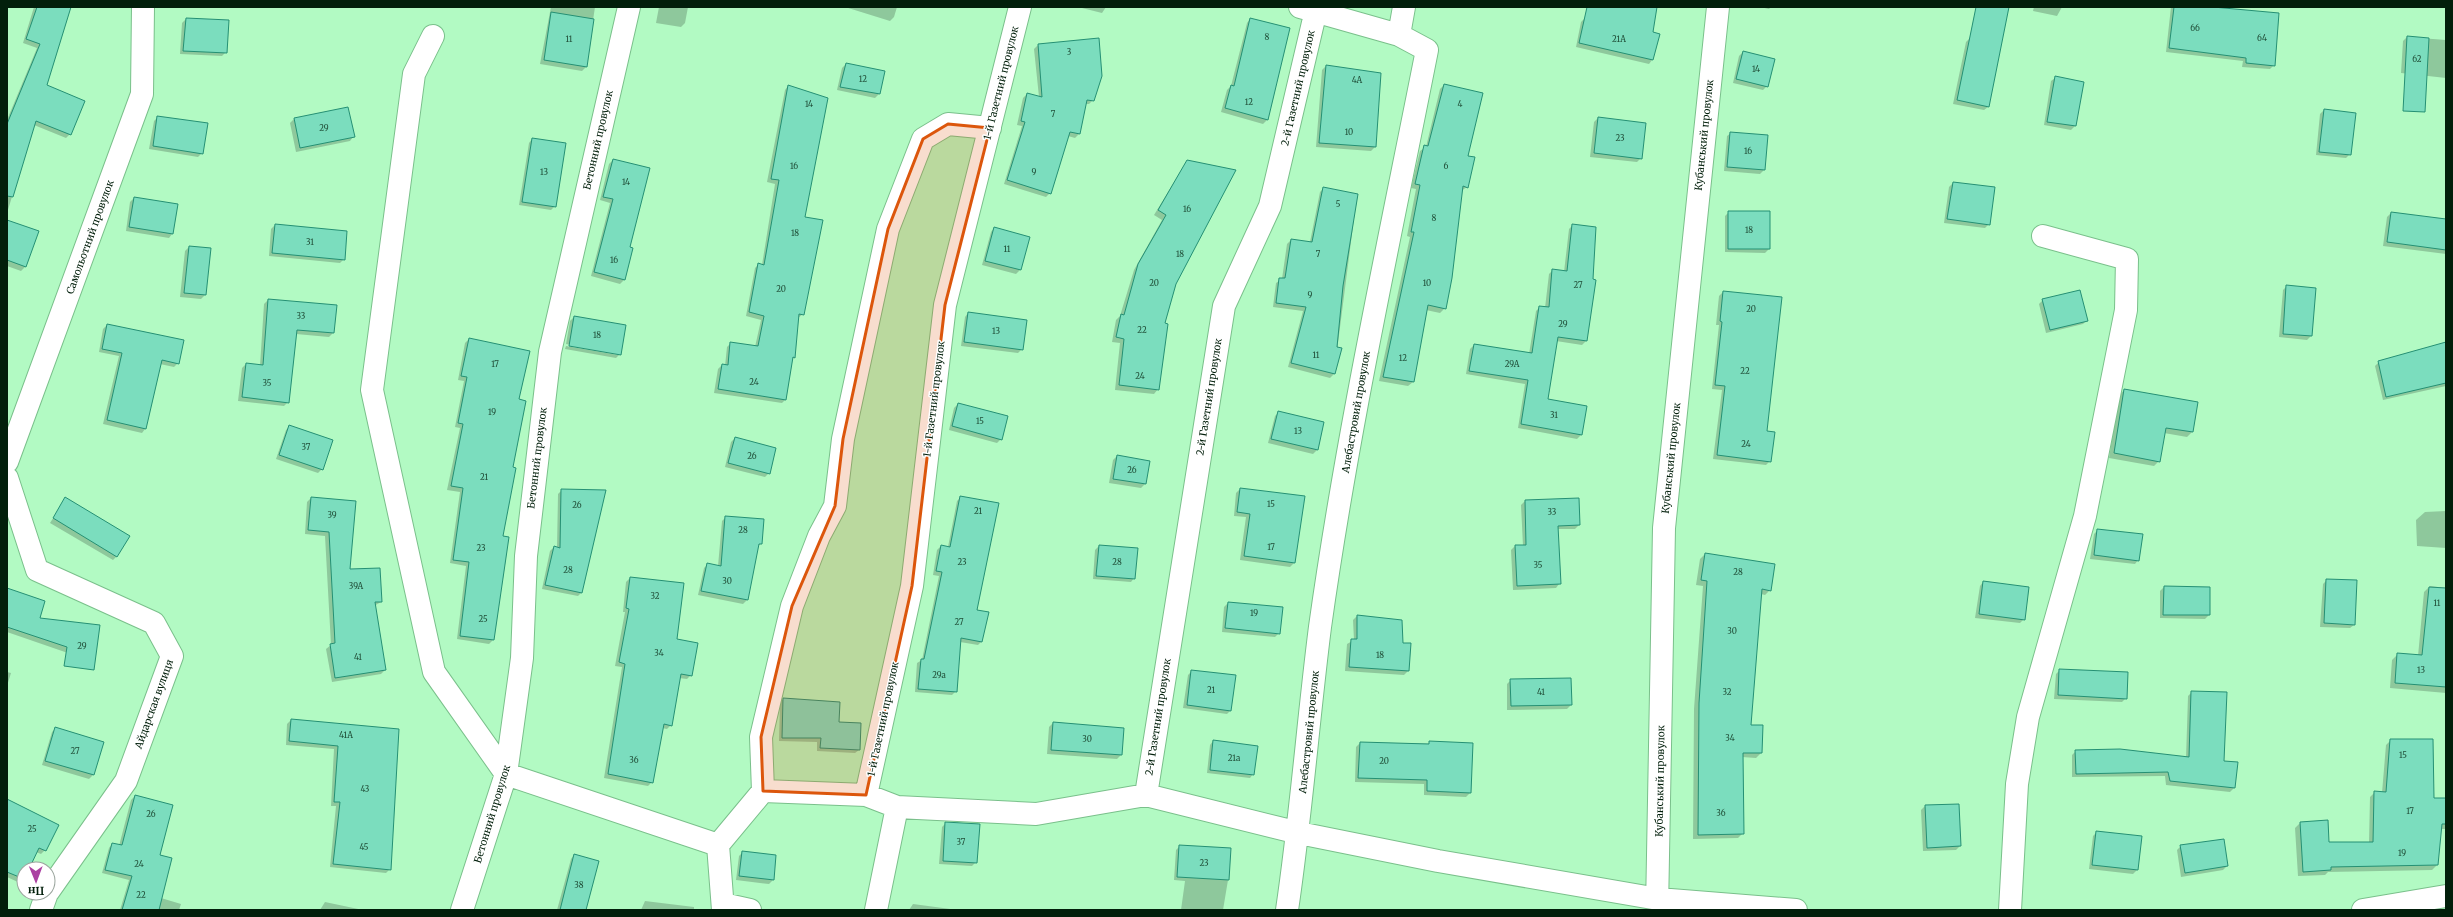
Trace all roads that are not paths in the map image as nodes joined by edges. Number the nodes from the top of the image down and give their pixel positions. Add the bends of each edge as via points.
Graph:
1 (142, 7) edge
2 (629, 7) edge
3 (1020, 7) edge
4 (1404, 7) edge
5 (1718, 7) edge
6 (1308, 9) edge
7 (1399, 35) junction
8 (433, 36) dead end
9 (990, 128) junction
10 (2043, 236) dead end
11 (7, 462) edge
12 (7, 478) edge
13 (506, 774) junction
14 (763, 791) junction
15 (866, 795) junction
16 (1146, 795) junction
17 (897, 807) junction
18 (1298, 833) junction
19 (718, 845) junction
20 (56, 881) edge
21 (2446, 896) edge
22 (1658, 904) edge
23 (723, 907) edge
24 (462, 910) edge
25 (750, 910) edge
26 (876, 910) edge
27 (1287, 910) edge
28 (1796, 910) edge
29 (2010, 910) edge
30 (2363, 910) edge

1 - 11 street, Самольотний провулок via 142,94
2 - 13 street, Бетонний провулок via 550,352 526,556 522,658
3 - 9 street, 1-й Газетний провулок
4 - 7 street
5 - 22 street, Кубанський провулок via 1664,528
6 - 7 street, Алебастровий провулок
6 - 16 street, 2-й Газетний провулок via 1270,206 1224,306
7 - 18 street, Алебастровий провулок via 1427,50 1365,356 1320,628
8 - 13 street via 414,74 372,390 434,672
9 - 14 street via 948,124 923,139 888,229 844,439 835,506 819,536 792,606 761,737
9 - 15 street, 1-й Газетний провулок via 946,305 912,586
10 - 29 street via 2127,259 2126,310 2085,516 2028,717 2017,784
12 - 20 street, Айдарская вулиця via 37,570 154,623 172,656 126,781
13 - 19 street
13 - 24 street, Бетонний провулок
14 - 15 street
14 - 19 street
15 - 17 street
16 - 17 street via 1036,814
16 - 18 street
17 - 26 street
18 - 22 street
18 - 27 street, Алебастровий провулок
19 - 23 street
21 - 30 street
22 - 28 street
23 - 25 street

